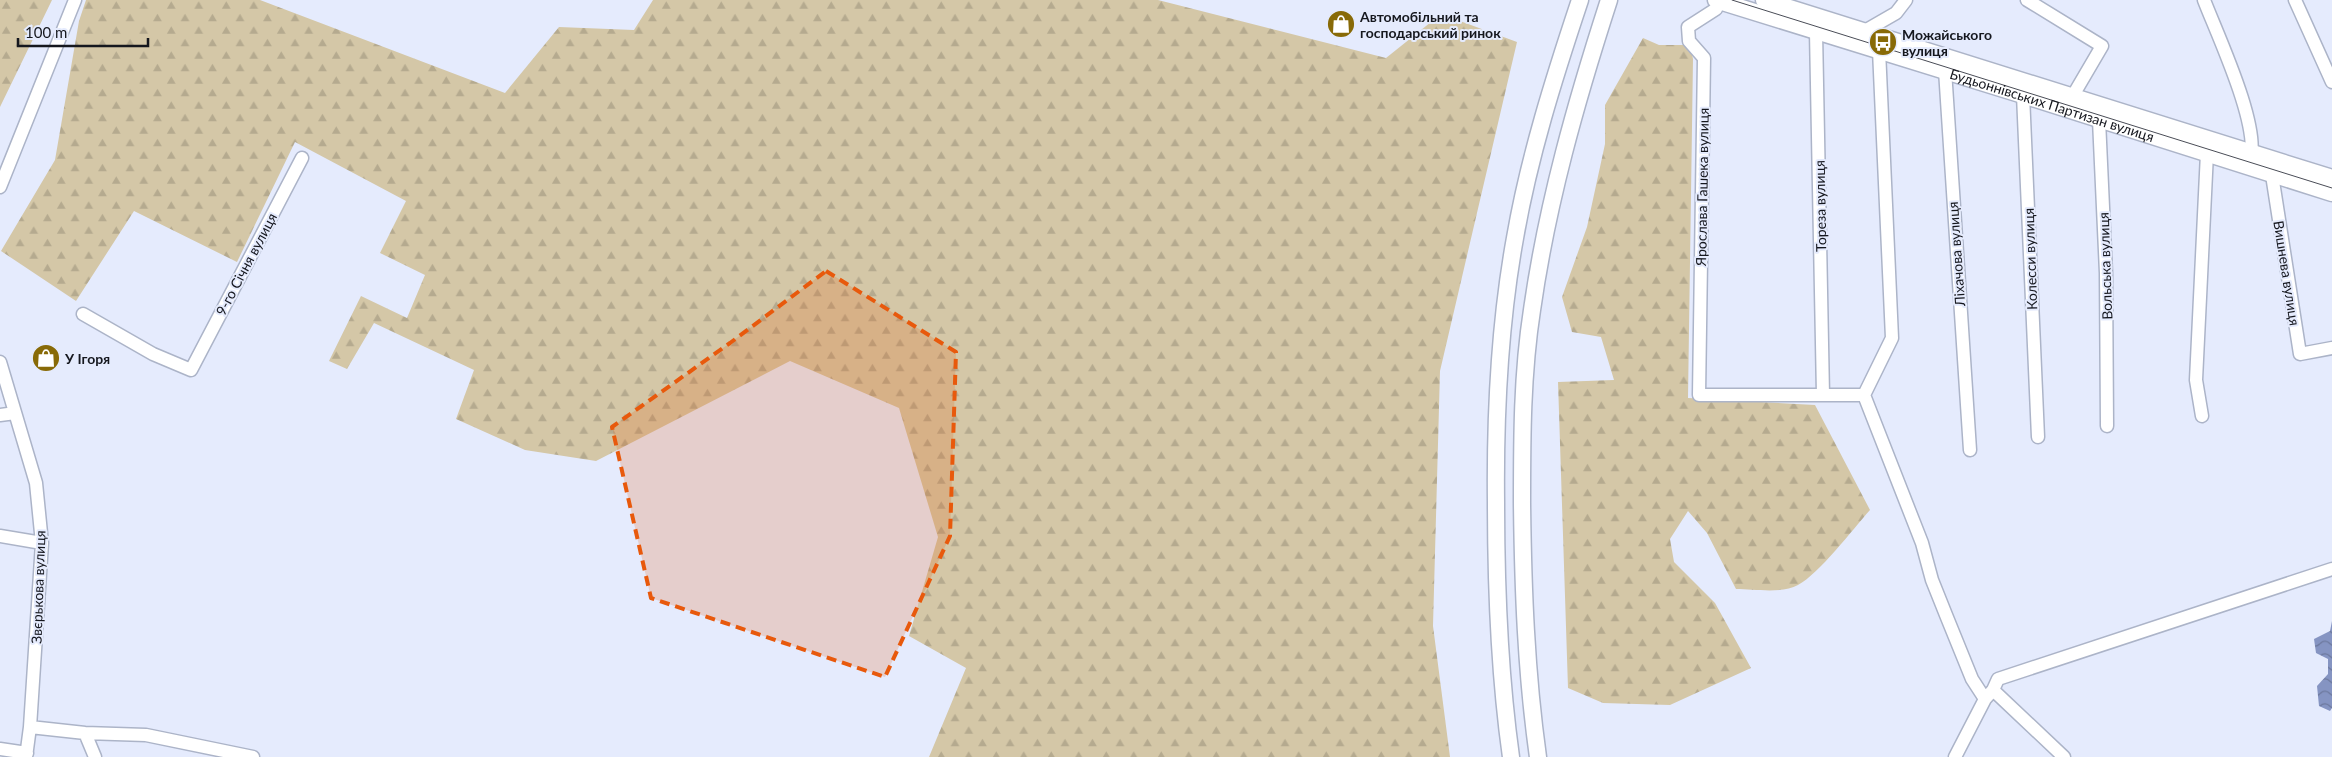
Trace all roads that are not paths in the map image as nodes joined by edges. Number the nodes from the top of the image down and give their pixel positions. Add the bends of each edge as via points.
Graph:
1 (75, 0) edge
2 (1580, 0) edge
3 (1610, 0) edge
4 (1718, 0) edge
5 (1764, 0) edge
6 (1906, 0) edge
7 (2027, 0) edge
8 (2204, 0) edge
9 (2295, 0) edge
10 (1818, 25) junction
11 (1861, 38) junction
12 (1882, 44) junction
13 (1947, 64) junction
14 (2332, 82) edge
15 (2026, 89) junction
16 (2068, 103) junction
17 (2101, 114) junction
18 (2209, 147) junction
19 (302, 158) dead end
20 (2250, 160) junction
21 (2273, 167) junction
22 (2332, 178) edge
23 (0, 187) edge
24 (2332, 193) edge
25 (83, 314) dead end
26 (2332, 348) edge
27 (0, 362) edge
28 (1823, 395) junction
29 (1864, 395) junction
30 (15, 413) junction
31 (0, 415) edge
32 (2202, 416) dead end
33 (2107, 426) dead end
34 (2038, 437) dead end
35 (1970, 450) dead end
36 (0, 536) edge
37 (42, 543) junction
38 (2332, 570) edge
39 (1989, 695) junction
40 (30, 727) junction
41 (85, 733) junction
42 (0, 749) edge
43 (26, 755) edge
44 (95, 757) edge
45 (253, 757) edge
46 (1511, 757) edge
47 (1538, 757) edge
48 (1955, 757) edge
49 (2064, 757) edge

1 - 23 street
2 - 46 main road via 1556,70 1531,164 1515,238 1499,366 1496,580 1499,657
3 - 47 main road via 1561,160 1542,245 1529,331 1522,441 1523,578 1526,657
4 - 10 main road, Будьоннівських Партизан вулиця
4 - 28 street, Ярослава Гашека вулиця via 1716,9 1688,27 1689,41 1704,58 1699,395
5 - 10 main road, Будьоннівських Партизан вулиця
6 - 11 street via 1896,13
7 - 16 street via 2102,46
8 - 20 street via 2247,113
9 - 14 street
10 - 11 main road, Будьоннівських Партизан вулиця
10 - 28 street, Тореза вулиця
11 - 12 main road, Будьоннівських Партизан вулиця
12 - 13 main road, Будьоннівських Партизан вулиця
12 - 29 street via 1892,338
13 - 15 main road, Будьоннівських Партизан вулиця
13 - 35 street, Ліхачова вулиця
15 - 16 main road, Будьоннівських Партизан вулиця
15 - 34 street, Колесси вулиця
16 - 17 main road, Будьоннівських Партизан вулиця
17 - 18 main road, Будьоннівських Партизан вулиця
17 - 33 street, Вольська вулиця
18 - 20 main road, Будьоннівських Партизан вулиця
18 - 32 street via 2196,380
19 - 25 street, 9-го Січня вулиця via 191,370 153,354
20 - 21 main road, Будьоннівських Партизан вулиця
21 - 22 main road, Будьоннівських Партизан вулиця
21 - 24 main road, Будьоннівських Партизан вулиця
21 - 26 street, Вишнева вулиця via 2300,354
27 - 30 street, Звєрькова вулиця
28 - 29 street
29 - 39 street via 1972,679
30 - 31 street
30 - 37 street, Звєрькова вулиця via 36,483
36 - 37 street
37 - 40 street, Звєрькова вулиця
38 - 39 street via 1998,678
39 - 48 street
39 - 49 street
40 - 41 street
40 - 43 street, Звєрькова вулиця
41 - 44 street
41 - 45 street via 146,735
42 - 43 street

